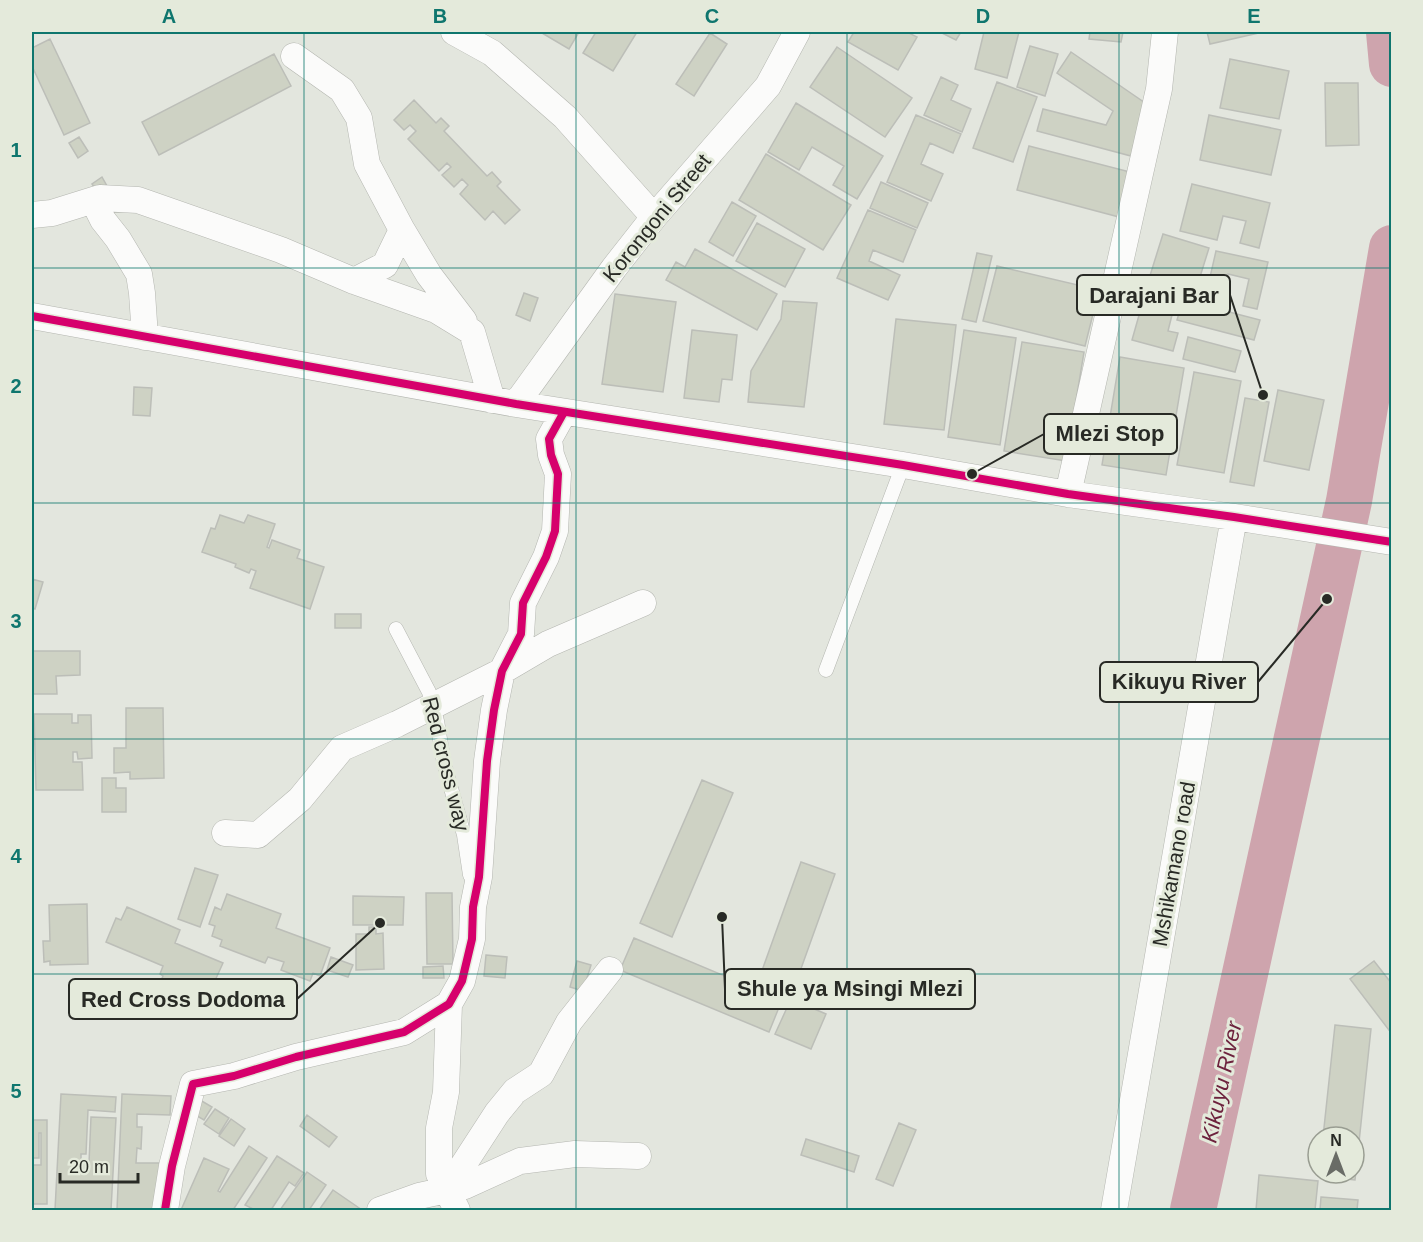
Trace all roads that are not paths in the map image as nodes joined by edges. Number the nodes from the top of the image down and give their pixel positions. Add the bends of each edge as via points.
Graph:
1 (454, 32) edge
2 (797, 32) edge
3 (1165, 32) edge
4 (294, 56) dead end
5 (100, 198) junction
6 (32, 215) edge
7 (654, 217) junction
8 (402, 230) junction
9 (354, 281) junction
10 (32, 316) edge
11 (472, 332) junction
12 (145, 337) junction
13 (504, 402) junction
14 (564, 412) junction
15 (903, 465) junction
16 (1068, 494) junction
17 (1234, 517) junction
18 (1392, 542) edge
19 (643, 603) dead end
20 (396, 629) dead end
21 (826, 670) dead end
22 (502, 671) junction
23 (433, 706) junction
24 (225, 833) dead end
25 (473, 907) junction
26 (610, 970) dead end
27 (448, 1004) junction
28 (638, 1156) dead end
29 (452, 1200) edge
30 (165, 1210) edge
31 (380, 1210) edge
32 (1114, 1210) edge

1 - 7 street via 492,53 565,117
2 - 7 street, Korongoni Street via 768,86
3 - 16 street via 1159,89
4 - 8 street via 342,90 359,118 367,164
5 - 6 street
5 - 9 street via 138,200 280,250
5 - 12 street via 97,208 103,220 139,274
7 - 13 street, Korongoni Street
8 - 9 street via 385,265
8 - 11 street via 429,275
9 - 11 street via 436,310
10 - 12 street
11 - 13 street
12 - 13 street
13 - 14 street
14 - 15 street
14 - 22 street via 549,439 550,455 558,474 555,531 523,603 521,634
15 - 16 street
15 - 21 lane
16 - 17 street
17 - 18 street
17 - 32 street, Mshikamano road
19 - 22 street via 548,644
20 - 23 lane, Red cross way
22 - 23 street
22 - 25 street via 488,751 484,828
23 - 24 street via 342,748 300,799 258,835
23 - 25 lane, Red cross way via 464,835
25 - 27 street via 472,939 462,981
26 - 29 street via 569,1022 541,1074 514,1090 497,1113
27 - 29 street via 439,1174
27 - 30 street via 404,1032 193,1084
28 - 29 street via 575,1154 520,1161 465,1186
29 - 31 street via 419,1196

